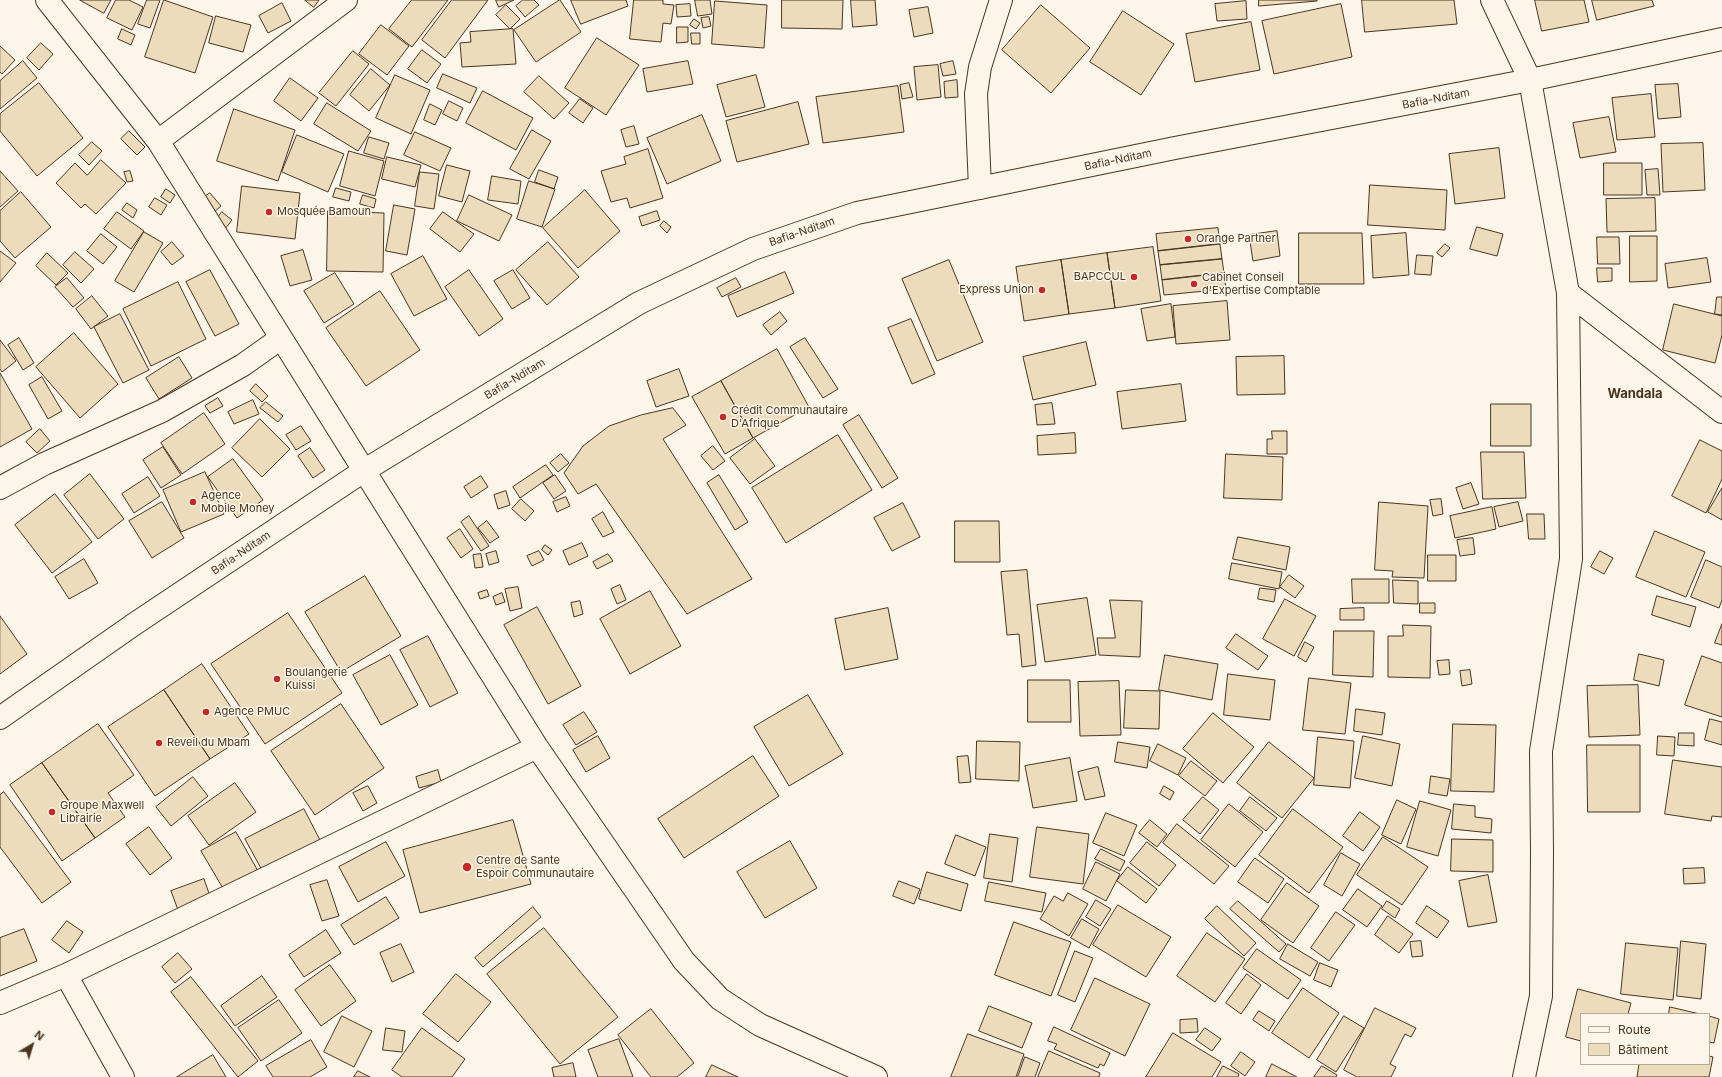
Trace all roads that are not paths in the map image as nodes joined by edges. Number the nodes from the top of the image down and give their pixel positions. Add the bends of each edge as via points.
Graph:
1 (47, 0) edge
2 (346, 0) edge
3 (1001, 0) edge
4 (1492, 0) edge
5 (1722, 39) edge
6 (1530, 80) junction
7 (158, 141) junction
8 (980, 188) junction
9 (1568, 293) junction
10 (281, 338) junction
11 (1722, 412) edge
12 (365, 470) junction
13 (0, 488) edge
14 (0, 718) edge
15 (537, 747) junction
16 (66, 975) junction
17 (0, 1003) edge
18 (123, 1077) edge
19 (876, 1077) edge
20 (1524, 1077) edge

1 - 7 street
2 - 7 street
3 - 8 street via 980,67 976,94
4 - 6 street
5 - 6 street, Bafia-Nditam
6 - 8 street, Bafia-Nditam
6 - 9 street
7 - 10 street
8 - 12 street, Bafia-Nditam via 857,213 753,249 639,302
9 - 11 street
9 - 20 street via 1571,559 1541,751 1541,996
10 - 12 street
10 - 13 street via 243,366 162,411 44,464
12 - 14 street, Bafia-Nditam via 133,625
12 - 15 street
15 - 16 street
15 - 19 street via 684,961 720,999 760,1025
16 - 17 street
16 - 18 street

